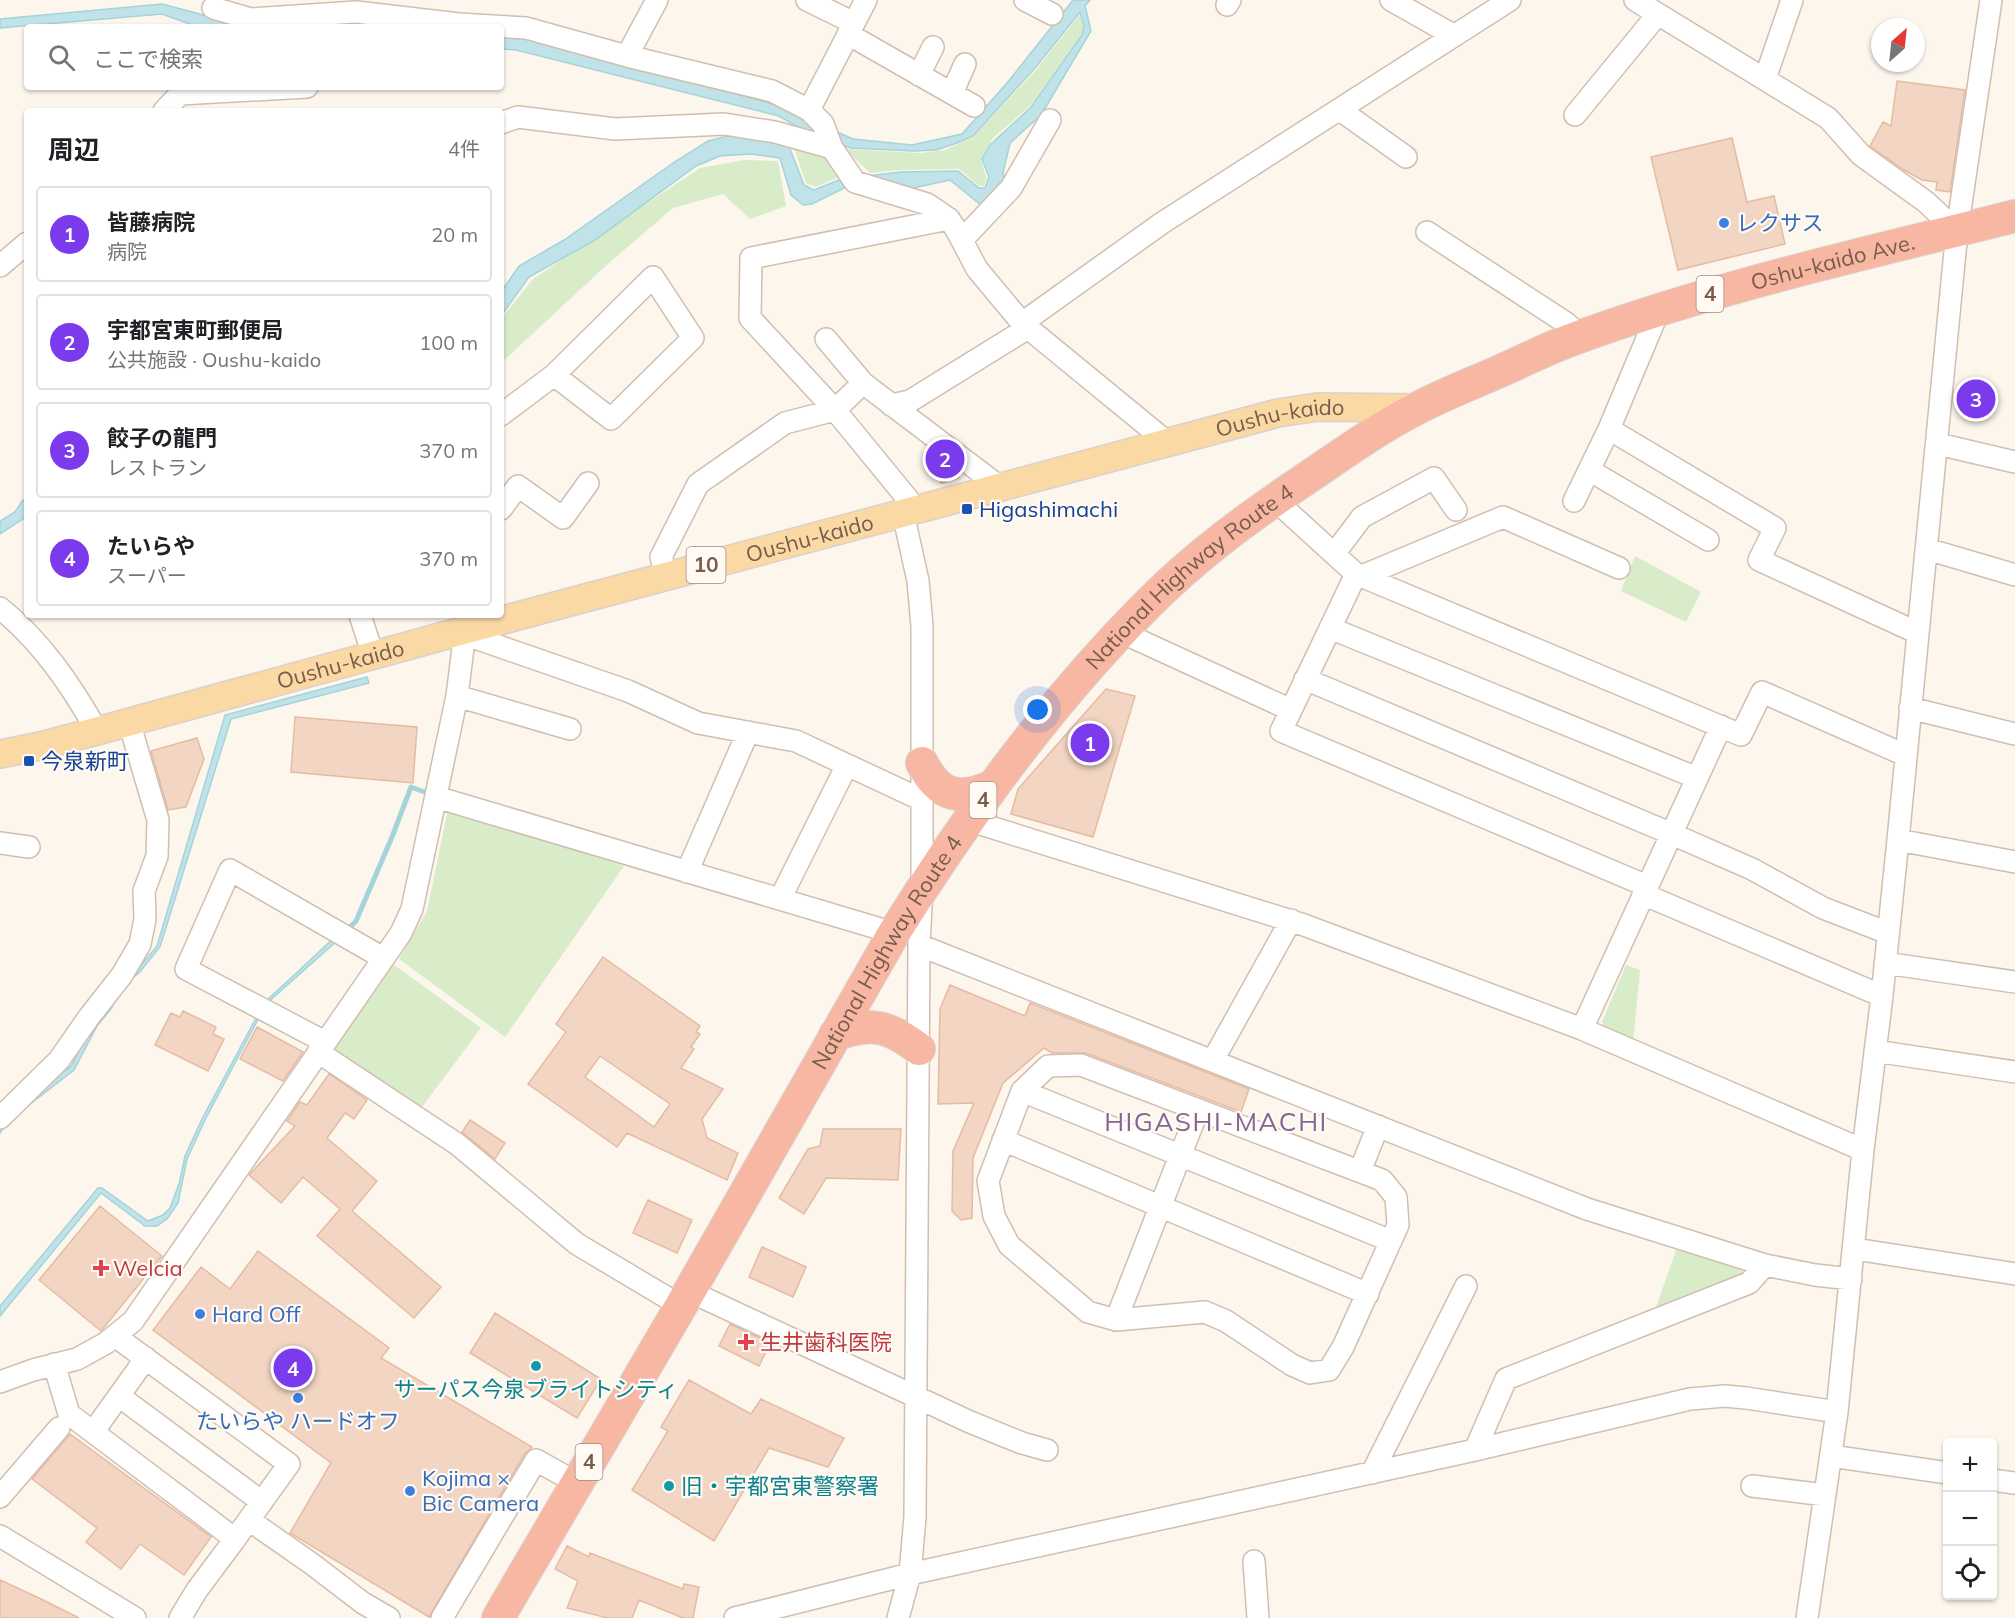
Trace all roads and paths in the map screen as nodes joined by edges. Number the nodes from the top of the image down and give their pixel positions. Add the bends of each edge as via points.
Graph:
1 (807, 0) edge
2 (866, 0) edge
3 (1025, 0) edge
4 (1391, 0) edge
5 (1510, 0) edge
6 (1635, 0) edge
7 (1792, 0) edge
8 (1991, 0) edge
9 (648, 3) edge
10 (356, 6) edge
11 (213, 8) dead end
12 (1052, 14) dead end
13 (1658, 14) junction
14 (459, 24) edge
15 (504, 27) edge
16 (851, 28) junction
17 (1454, 35) junction
18 (933, 47) dead end
19 (627, 56) junction
20 (965, 64) dead end
21 (920, 75) junction
22 (1765, 79) junction
23 (253, 90) edge
24 (951, 93) junction
25 (974, 106) dead end
26 (167, 108) edge
27 (809, 110) junction
28 (1340, 110) junction
29 (1575, 115) dead end
30 (1050, 120) dead end
31 (504, 122) edge
32 (832, 148) junction
33 (1406, 157) dead end
34 (2015, 216) edge
35 (949, 219) junction
36 (1957, 231) junction
37 (1427, 232) dead end
38 (962, 240) junction
39 (24, 246) edge
40 (0, 266) edge
41 (1659, 310) junction
42 (1025, 326) junction
43 (1581, 336) junction
44 (826, 339) dead end
45 (554, 375) junction
46 (862, 383) junction
47 (891, 405) junction
48 (1417, 408) junction
49 (835, 410) junction
50 (504, 413) edge
51 (1609, 429) junction
52 (1167, 442) junction
53 (1938, 444) junction
54 (2015, 462) edge
55 (1589, 470) junction
56 (588, 483) dead end
57 (1000, 487) junction
58 (1275, 500) junction
59 (1574, 501) dead end
60 (504, 505) edge
61 (1456, 510) dead end
62 (910, 511) junction
63 (1708, 540) dead end
64 (1927, 549) junction
65 (1334, 554) junction
66 (1619, 568) dead end
67 (1359, 575) junction
68 (2015, 575) edge
69 (666, 576) junction
70 (0, 608) edge
71 (504, 616) edge
72 (361, 618) edge
73 (498, 618) edge
74 (474, 624) edge
75 (1330, 628) junction
76 (1121, 632) junction
77 (1918, 633) junction
78 (373, 655) junction
79 (1305, 679) junction
80 (457, 696) junction
81 (1910, 708) junction
82 (1291, 710) junction
83 (129, 722) junction
84 (1721, 726) junction
85 (570, 729) dead end
86 (97, 731) junction
87 (748, 732) junction
88 (2015, 734) edge
89 (0, 754) edge
90 (1905, 754) junction
91 (922, 763) junction
92 (847, 765) junction
93 (1697, 778) junction
94 (993, 786) junction
95 (436, 797) junction
96 (922, 800) junction
97 (968, 819) junction
98 (1672, 834) junction
99 (1898, 840) junction
100 (0, 843) edge
101 (29, 847) dead end
102 (2015, 862) edge
103 (687, 872) junction
104 (922, 887) junction
105 (1645, 890) junction
106 (780, 899) junction
107 (1291, 920) junction
108 (1888, 933) junction
109 (906, 939) junction
110 (383, 958) junction
111 (1885, 963) junction
112 (2015, 982) edge
113 (1882, 996) junction
114 (1582, 1029) junction
115 (835, 1035) junction
116 (321, 1047) junction
117 (919, 1049) junction
118 (1875, 1051) junction
119 (1213, 1060) junction
120 (2015, 1072) edge
121 (1022, 1091) junction
122 (1198, 1110) junction
123 (0, 1118) edge
124 (1378, 1126) junction
125 (1003, 1140) junction
126 (1863, 1150) junction
127 (1181, 1155) junction
128 (1360, 1171) junction
129 (1161, 1207) junction
130 (1391, 1241) junction
131 (1855, 1249) junction
132 (1765, 1265) junction
133 (2015, 1274) edge
134 (1851, 1279) junction
135 (1466, 1286) dead end
136 (1368, 1294) junction
137 (685, 1298) junction
138 (1116, 1320) junction
139 (115, 1336) junction
140 (146, 1358) junction
141 (54, 1365) junction
142 (0, 1382) edge
143 (118, 1396) junction
144 (916, 1398) junction
145 (1838, 1412) junction
146 (59, 1428) dead end
147 (93, 1432) junction
148 (1047, 1450) dead end
149 (1475, 1450) junction
150 (1831, 1456) junction
151 (1943, 1472) edge
152 (1372, 1473) junction
153 (1997, 1481) edge
154 (577, 1483) junction
155 (2015, 1483) edge
156 (1752, 1486) dead end
157 (1825, 1495) junction
158 (0, 1497) edge
159 (262, 1502) junction
160 (249, 1520) junction
161 (0, 1536) edge
162 (235, 1539) junction
163 (1254, 1561) dead end
164 (909, 1574) junction
165 (135, 1618) edge
166 (180, 1618) edge
167 (389, 1618) edge
168 (442, 1618) edge
169 (498, 1618) edge
170 (735, 1618) edge
171 (898, 1618) edge
172 (1258, 1618) edge
173 (1807, 1618) edge

1 - 16 street
2 - 16 street
3 - 12 street
4 - 17 street
5 - 17 street
6 - 13 street
7 - 22 street
8 - 36 street
9 - 19 street
10 - 11 street via 251,19
10 - 14 street
13 - 22 street
13 - 29 street
15 - 19 street via 526,28
16 - 21 street
16 - 27 street
17 - 28 street
18 - 21 street
19 - 27 street via 772,91
20 - 24 street
21 - 24 street
22 - 36 street via 1828,118 1861,154 1926,202
23 - 26 street via 180,94
24 - 25 street
27 - 32 street via 823,124
28 - 33 street
28 - 42 street via 1162,223
30 - 38 street via 1011,188
31 - 32 street via 518,117 615,129 724,124 775,132
32 - 35 street via 855,182 927,204
34 - 36 highway, Oshu-kaido Ave. / 4
35 - 38 street
35 - 49 street via 751,258 750,318
36 - 41 highway, Oshu-kaido Ave. / 4
36 - 53 street
37 - 43 street
38 - 42 street via 977,269
39 - 40 street
41 - 43 highway, Oshu-kaido Ave. / 4
41 - 51 street
42 - 47 street via 910,400
42 - 52 street
43 - 48 highway, Oshu-kaido Ave. / 4
44 - 46 street
45 - 45 street via 653,277 693,338 611,419
45 - 50 street
46 - 47 street
46 - 49 street
47 - 57 street
48 - 52 main road, Oushu-kaido / 10 via 1318,408 1278,413
48 - 58 highway, National Highway Route 4 / 4
49 - 62 street
49 - 69 street via 785,423 698,484 660,557
51 - 55 street
51 - 77 street via 1776,528 1759,560
52 - 57 main road, Oushu-kaido / 10
53 - 54 street
53 - 64 street
55 - 59 street
55 - 63 street
56 - 60 street via 563,518 518,486
57 - 62 main road, Oushu-kaido / 10
58 - 65 street
58 - 76 highway, National Highway Route 4 / 4 via 1196,561
61 - 65 street via 1434,478 1362,517
62 - 69 main road, Oushu-kaido / 10
62 - 91 street via 922,626
64 - 68 street
64 - 77 street
65 - 67 street
66 - 67 street via 1503,517
67 - 75 street
67 - 84 street
69 - 71 main road, Oushu-kaido / 10
70 - 86 street via 24,628 67,681
72 - 78 street
73 - 74 main road, Oushu-kaido / 10
74 - 78 main road, Oushu-kaido / 10
74 - 80 street via 463,648
74 - 87 street via 698,723
75 - 79 street
75 - 93 street
76 - 82 street
76 - 94 highway, National Highway Route 4 / 4
77 - 81 street
78 - 83 main road, Oushu-kaido / 10
79 - 82 street
79 - 98 street
80 - 85 street
80 - 95 street
81 - 88 street
81 - 90 street
82 - 105 street via 1281,730
83 - 86 main road, Oushu-kaido / 10
83 - 123 street via 158,820 157,856 144,891 145,919 140,944 59,1060
84 - 90 street via 1741,735 1762,692
84 - 93 street
86 - 89 main road, Oushu-kaido / 10
87 - 92 street via 796,741
87 - 103 street
90 - 99 street
91 - 94 highway via 941,789 960,796
91 - 96 street
92 - 96 street
92 - 106 street
93 - 98 street
94 - 97 highway, National Highway Route 4 / 4
95 - 103 street
95 - 110 street via 412,909
96 - 104 street
97 - 104 highway, National Highway Route 4 / 4
97 - 107 street
98 - 105 street
98 - 108 street via 1752,869 1823,908
99 - 102 street
99 - 108 street
100 - 101 street
103 - 106 street
104 - 109 highway, National Highway Route 4 / 4
105 - 113 street
105 - 114 street
106 - 109 street
107 - 114 street
107 - 119 street
108 - 111 street
109 - 115 highway, National Highway Route 4 / 4
109 - 117 street
109 - 119 street
110 - 116 street
110 - 116 street via 230,870 186,969
111 - 112 street
111 - 113 street
113 - 118 street
114 - 126 street
115 - 117 highway via 854,1028 878,1027 899,1034
115 - 137 highway, National Highway Route 4 / 4
116 - 137 street via 457,1144 577,1244
116 - 139 street via 133,1321
117 - 144 street
118 - 120 street
118 - 126 street
119 - 124 street
121 - 122 street via 1048,1066 1081,1065
121 - 125 street
121 - 127 street
122 - 127 street
122 - 128 street
124 - 128 street
124 - 132 street via 1587,1209
125 - 129 street
125 - 138 street via 988,1181 994,1216 1009,1245 1088,1312
126 - 131 street
127 - 129 street
127 - 130 street
128 - 130 street via 1382,1180 1396,1197 1398,1225
129 - 136 street
129 - 138 street
130 - 136 street
131 - 133 street
131 - 134 street
132 - 134 street
132 - 149 street via 1749,1283 1506,1379
134 - 145 street
135 - 152 street
136 - 138 street via 1329,1370 1310,1373 1205,1312
137 - 144 street
137 - 154 highway, National Highway Route 4 / 4
139 - 140 street
139 - 141 street via 77,1359
140 - 143 street
140 - 159 street via 289,1464
141 - 142 street
141 - 147 street via 69,1414
143 - 147 street
143 - 159 street
144 - 148 street via 995,1433
144 - 164 street via 915,1516
145 - 149 street via 1725,1396 1690,1399
145 - 150 street
146 - 158 street
147 - 162 street
149 - 152 street
150 - 151 street
150 - 157 street
152 - 164 street
153 - 155 street
154 - 168 street via 536,1460
154 - 169 highway, National Highway Route 4 / 4
156 - 157 street
157 - 173 street
159 - 160 street
160 - 162 street
160 - 167 street
161 - 165 street
162 - 166 street
163 - 172 street
164 - 170 street
164 - 171 street

